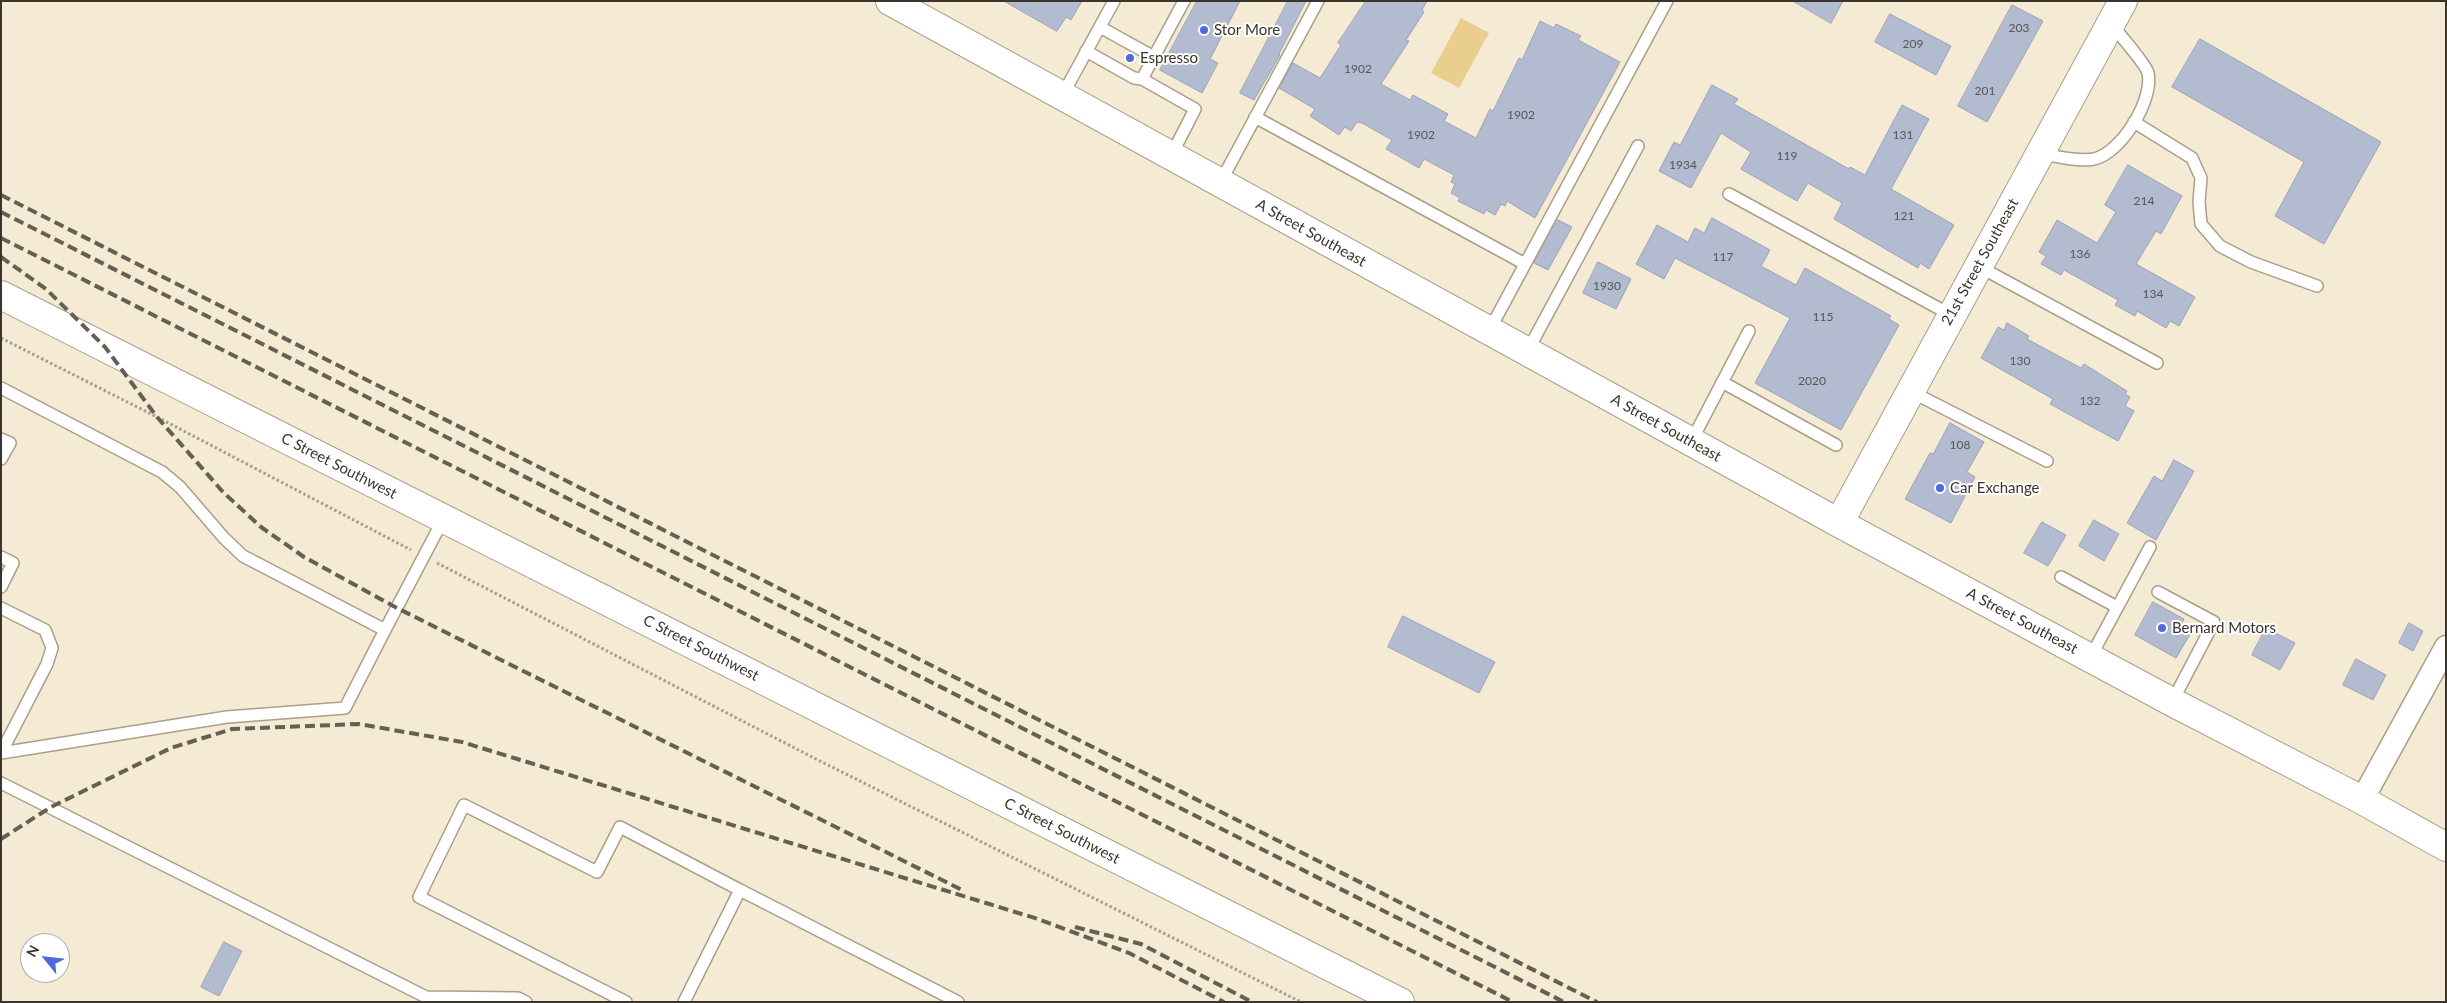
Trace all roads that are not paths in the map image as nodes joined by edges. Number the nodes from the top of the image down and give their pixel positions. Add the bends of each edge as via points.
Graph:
1 (890, 1) edge
2 (1114, 1) edge
3 (1184, 1) edge
4 (1318, 1) edge
5 (1667, 1) edge
6 (2117, 12) edge
7 (1100, 27) junction
8 (1086, 51) junction
9 (1154, 57) junction
10 (1142, 79) junction
11 (1062, 96) junction
12 (1255, 117) junction
13 (2134, 122) junction
14 (1638, 146) dead end
15 (2040, 153) junction
16 (1171, 156) junction
17 (1220, 183) junction
18 (1730, 194) dead end
19 (1525, 264) junction
20 (1978, 266) junction
21 (2317, 286) dead end
22 (1, 295) edge
23 (1951, 315) junction
24 (1489, 331) junction
25 (1748, 331) dead end
26 (1527, 352) junction
27 (2157, 363) dead end
28 (1722, 382) junction
29 (1, 388) edge
30 (1910, 391) junction
31 (1, 439) edge
32 (1691, 442) junction
33 (1836, 445) dead end
34 (1, 459) edge
35 (2047, 462) dead end
36 (444, 518) junction
37 (1839, 524) junction
38 (2150, 547) dead end
39 (1, 557) edge
40 (2061, 577) dead end
41 (1, 587) edge
42 (2158, 592) dead end
43 (2117, 607) junction
44 (1, 608) edge
45 (385, 630) junction
46 (2090, 658) junction
47 (2443, 660) edge
48 (2172, 702) junction
49 (1, 783) edge
50 (2362, 800) junction
51 (2446, 847) edge
52 (740, 890) junction
53 (424, 999) edge
54 (1390, 999) edge
55 (526, 1002) edge
56 (626, 1002) edge
57 (684, 1002) edge
58 (958, 1002) edge

1 - 11 main road, A Street Southeast
2 - 7 lane
3 - 9 lane
4 - 12 lane
5 - 19 lane
6 - 13 lane via 2148,73 2148,96
6 - 15 main road, 21st Street Southeast
7 - 8 lane
7 - 9 lane
8 - 10 lane via 1134,78
8 - 11 lane
9 - 10 lane
10 - 16 lane via 1195,109
11 - 16 main road, A Street Southeast
12 - 17 lane
12 - 19 lane
13 - 15 lane via 2116,144 2093,159
13 - 21 lane via 2192,158 2200,178 2201,224 2220,246 2251,262
14 - 26 lane
15 - 20 main road, 21st Street Southeast
16 - 17 main road, A Street Southeast
17 - 24 main road, A Street Southeast
18 - 23 lane
19 - 24 lane
20 - 23 main road, 21st Street Southeast
20 - 27 lane
22 - 36 main road, C Street Southwest
23 - 30 main road, 21st Street Southeast
24 - 26 main road, A Street Southeast
25 - 28 lane
26 - 32 main road, A Street Southeast
28 - 32 lane
28 - 33 lane
29 - 45 lane via 162,472 244,556
30 - 35 lane
30 - 37 main road, 21st Street Southeast
31 - 34 lane via 10,443
32 - 37 main road, A Street Southeast
36 - 45 lane
36 - 54 main road, C Street Southwest
37 - 46 main road, A Street Southeast
38 - 43 lane
39 - 41 lane via 13,563
40 - 43 lane
42 - 48 lane via 2214,622
43 - 46 lane
44 - 45 lane via 46,630 52,648 1,753 227,716 345,708
46 - 48 main road, A Street Southeast
47 - 50 street
48 - 50 main road, A Street Southeast
49 - 53 lane
50 - 51 main road, A Street Southeast
52 - 56 lane via 620,827 597,872 464,805 419,897
52 - 57 lane
52 - 58 lane
53 - 55 lane via 518,998

